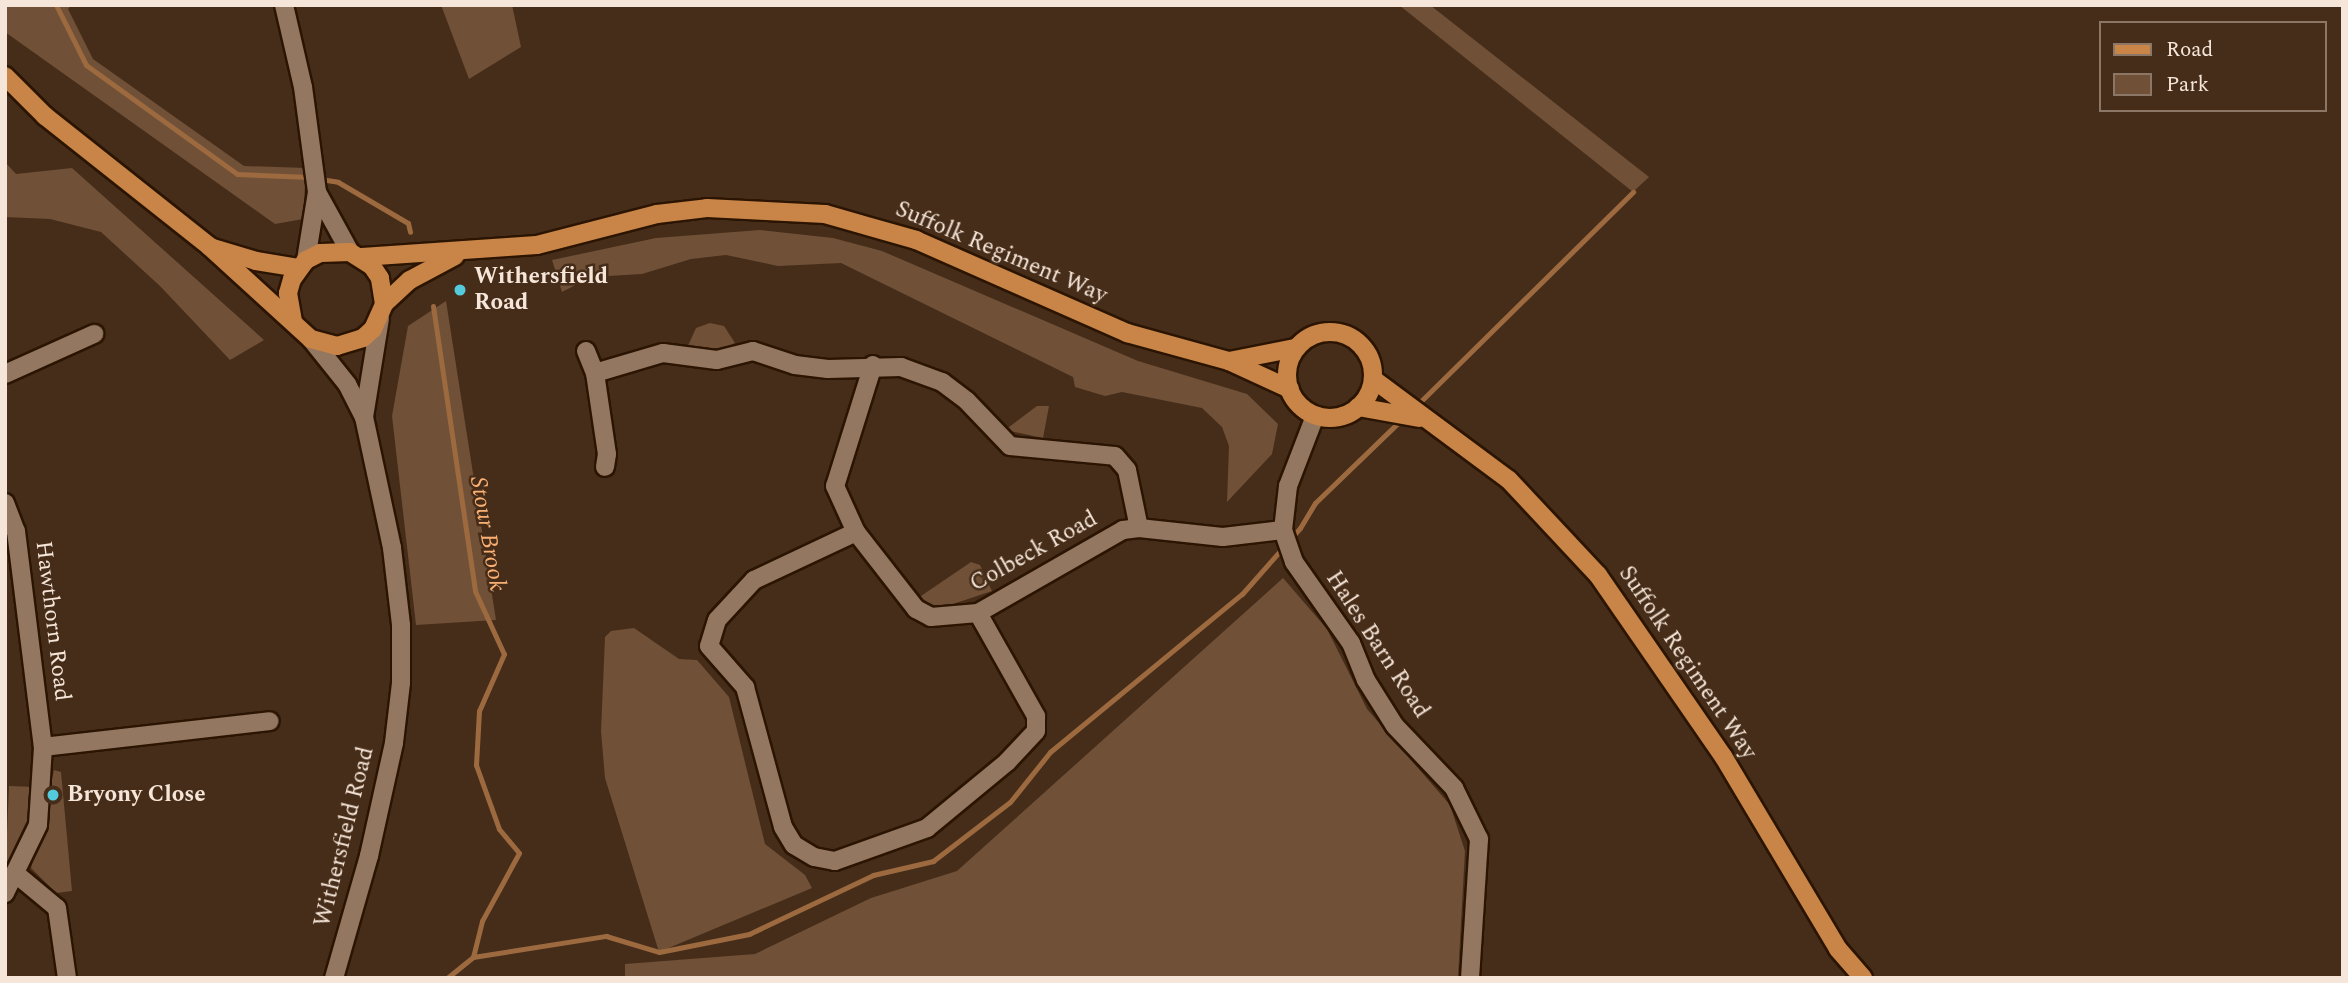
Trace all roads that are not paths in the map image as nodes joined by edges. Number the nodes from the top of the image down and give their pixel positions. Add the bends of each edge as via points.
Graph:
1 (284, 5) edge
2 (5, 76) edge
3 (317, 188) junction
4 (209, 246) junction
5 (461, 253) junction
6 (356, 255) junction
7 (303, 264) junction
8 (382, 311) junction
9 (293, 320) junction
10 (94, 334) dead end
11 (312, 339) junction
12 (1295, 348) junction
13 (586, 351) dead end
14 (1229, 361) junction
15 (873, 365) junction
16 (595, 373) junction
17 (5, 374) edge
18 (1373, 379) junction
19 (1290, 389) junction
20 (1358, 407) junction
21 (1412, 414) junction
22 (1315, 416) junction
23 (364, 417) junction
24 (605, 467) dead end
25 (5, 503) edge
26 (1139, 528) junction
27 (856, 532) junction
28 (1284, 532) junction
29 (978, 613) junction
30 (270, 721) dead end
31 (43, 747) junction
32 (16, 874) junction
33 (5, 893) edge
34 (66, 978) edge
35 (334, 978) edge
36 (1470, 978) edge
37 (1863, 978) edge

1 - 3 street
2 - 4 main road via 46,116
3 - 6 street
3 - 7 street
4 - 7 main road via 256,261
4 - 9 main road via 244,282
5 - 6 main road, Suffolk Regiment Way
5 - 8 main road via 410,280
5 - 14 main road, Suffolk Regiment Way via 537,245 657,214 707,208 825,214 916,240 1127,333
6 - 7 main road via 320,253
6 - 8 main road via 380,278
7 - 9 main road via 288,293
8 - 11 main road via 363,338 351,344 337,346
8 - 23 street, Withersfield Road
9 - 11 main road
10 - 17 street
11 - 23 street, Withersfield Road via 347,384
12 - 14 main road, Suffolk Regiment Way
12 - 18 main road via 1312,336 1343,334 1358,341 1369,358
12 - 19 main road via 1287,368
13 - 16 street
14 - 19 main road, Suffolk Regiment Way
15 - 16 street via 828,369 796,365 753,351 717,360 663,353
15 - 26 street via 901,367 942,382 1010,446 1115,456 1127,470
15 - 27 street, Colbeck Road via 835,486
16 - 24 street
18 - 20 main road
18 - 21 main road, Suffolk Regiment Way
19 - 22 main road
20 - 21 main road
20 - 22 main road via 1331,419
21 - 37 main road, Suffolk Regiment Way via 1508,480 1598,575 1723,757 1838,948
22 - 28 street via 1285,497
23 - 35 street, Withersfield Road via 392,548 401,683 394,743 369,856
25 - 31 street, Hawthorn Road via 16,531
26 - 28 street, Colbeck Road via 1223,537
26 - 29 street, Colbeck Road via 1101,541 1015,596
27 - 29 street, Colbeck Road via 916,609 931,617
27 - 29 street via 754,580 718,620 709,646 745,687 783,827 794,845 814,857 835,860 927,828 1007,762 1036,731 1036,716
28 - 36 street, Hales Barn Road via 1294,562 1351,643 1366,680 1395,726 1454,788 1479,839
30 - 31 street
31 - 32 street, Hawthorn Road via 38,825
32 - 33 street, Hawthorn Road
32 - 34 street via 57,908

